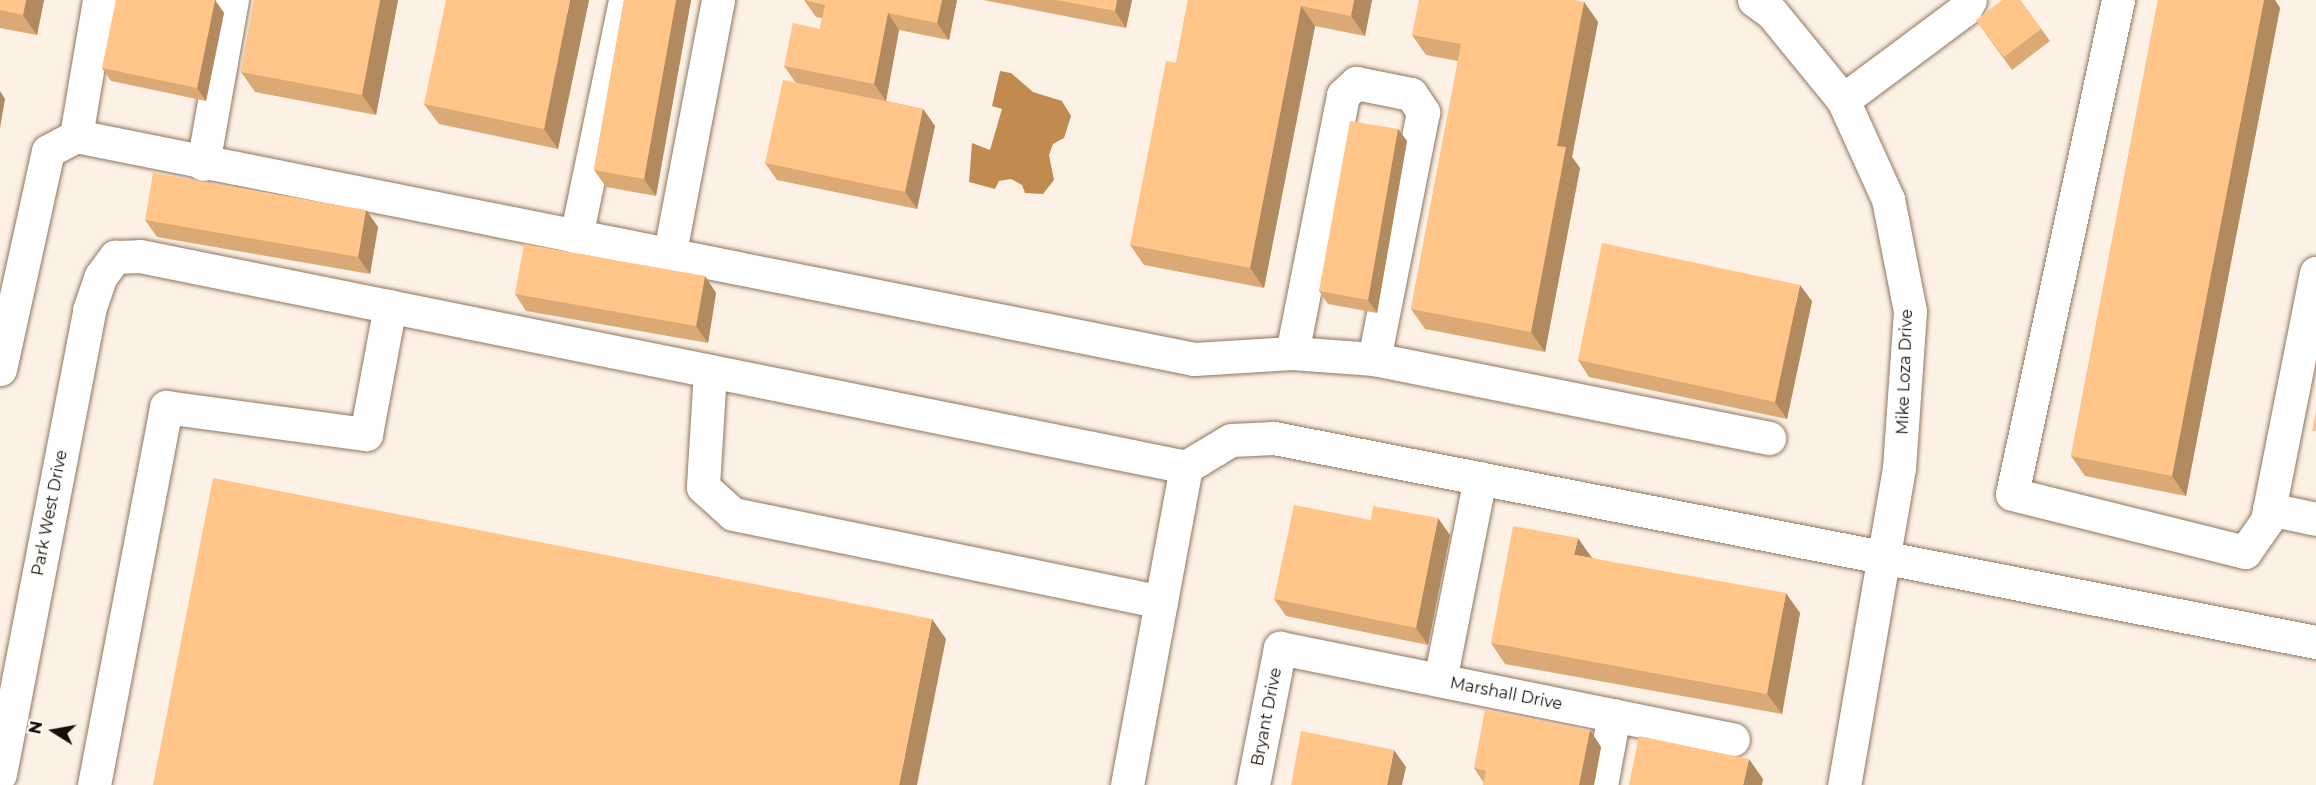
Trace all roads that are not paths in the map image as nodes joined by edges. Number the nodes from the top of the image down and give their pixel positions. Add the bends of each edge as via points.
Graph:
1 (99, 0) edge
2 (232, 0) edge
3 (624, 0) edge
4 (718, 0) edge
5 (1754, 0) edge
6 (1970, 0) edge
7 (2118, 0) edge
8 (1843, 100) junction
9 (76, 136) junction
10 (203, 164) junction
11 (576, 237) junction
12 (669, 257) junction
13 (2316, 273) edge
14 (390, 306) junction
15 (1293, 353) junction
16 (1374, 359) junction
17 (0, 369) edge
18 (710, 371) junction
19 (1769, 438) dead end
20 (1186, 467) junction
21 (1480, 478) junction
22 (2269, 509) junction
23 (2316, 519) edge
24 (1881, 558) junction
25 (1161, 602) junction
26 (2316, 642) edge
27 (1280, 648) joint
28 (11, 659) edge
29 (1440, 680) junction
30 (1614, 715) junction
31 (1732, 739) dead end
32 (0, 774) edge
33 (0, 784) edge
34 (4, 785) edge
35 (94, 785) edge
36 (1127, 785) edge
37 (1253, 785) edge
38 (1601, 785) edge
39 (1844, 785) edge

1 - 9 street
2 - 10 street
3 - 11 street
4 - 12 street
5 - 8 street, Mike Loza Drive via 1772,13
6 - 8 street via 1965,9
7 - 22 street via 2012,494 2245,552 2267,520
8 - 24 street, Mike Loza Drive via 1888,200 1910,311 1906,408
9 - 10 street
9 - 17 street via 48,152
10 - 11 street
11 - 12 street
12 - 15 street via 1194,359
13 - 22 street
14 - 18 street
14 - 28 street, Park West Drive via 140,256 115,257 100,276 89,310
14 - 35 street via 366,434 166,407
15 - 16 street
15 - 16 street via 1343,95 1356,83 1411,94 1423,112
16 - 19 street
18 - 20 street
18 - 25 street via 703,486 733,514
20 - 21 street via 1231,440 1274,438
20 - 25 street
21 - 24 street
21 - 29 street
22 - 23 street
24 - 26 street
24 - 39 street, Mike Loza Drive via 1869,658
25 - 36 street
27 - 29 street, Marshall Drive
27 - 37 street, Bryant Drive
28 - 32 street, Park West Drive
29 - 30 street, Marshall Drive
30 - 31 street, Marshall Drive
30 - 38 street
33 - 34 street

